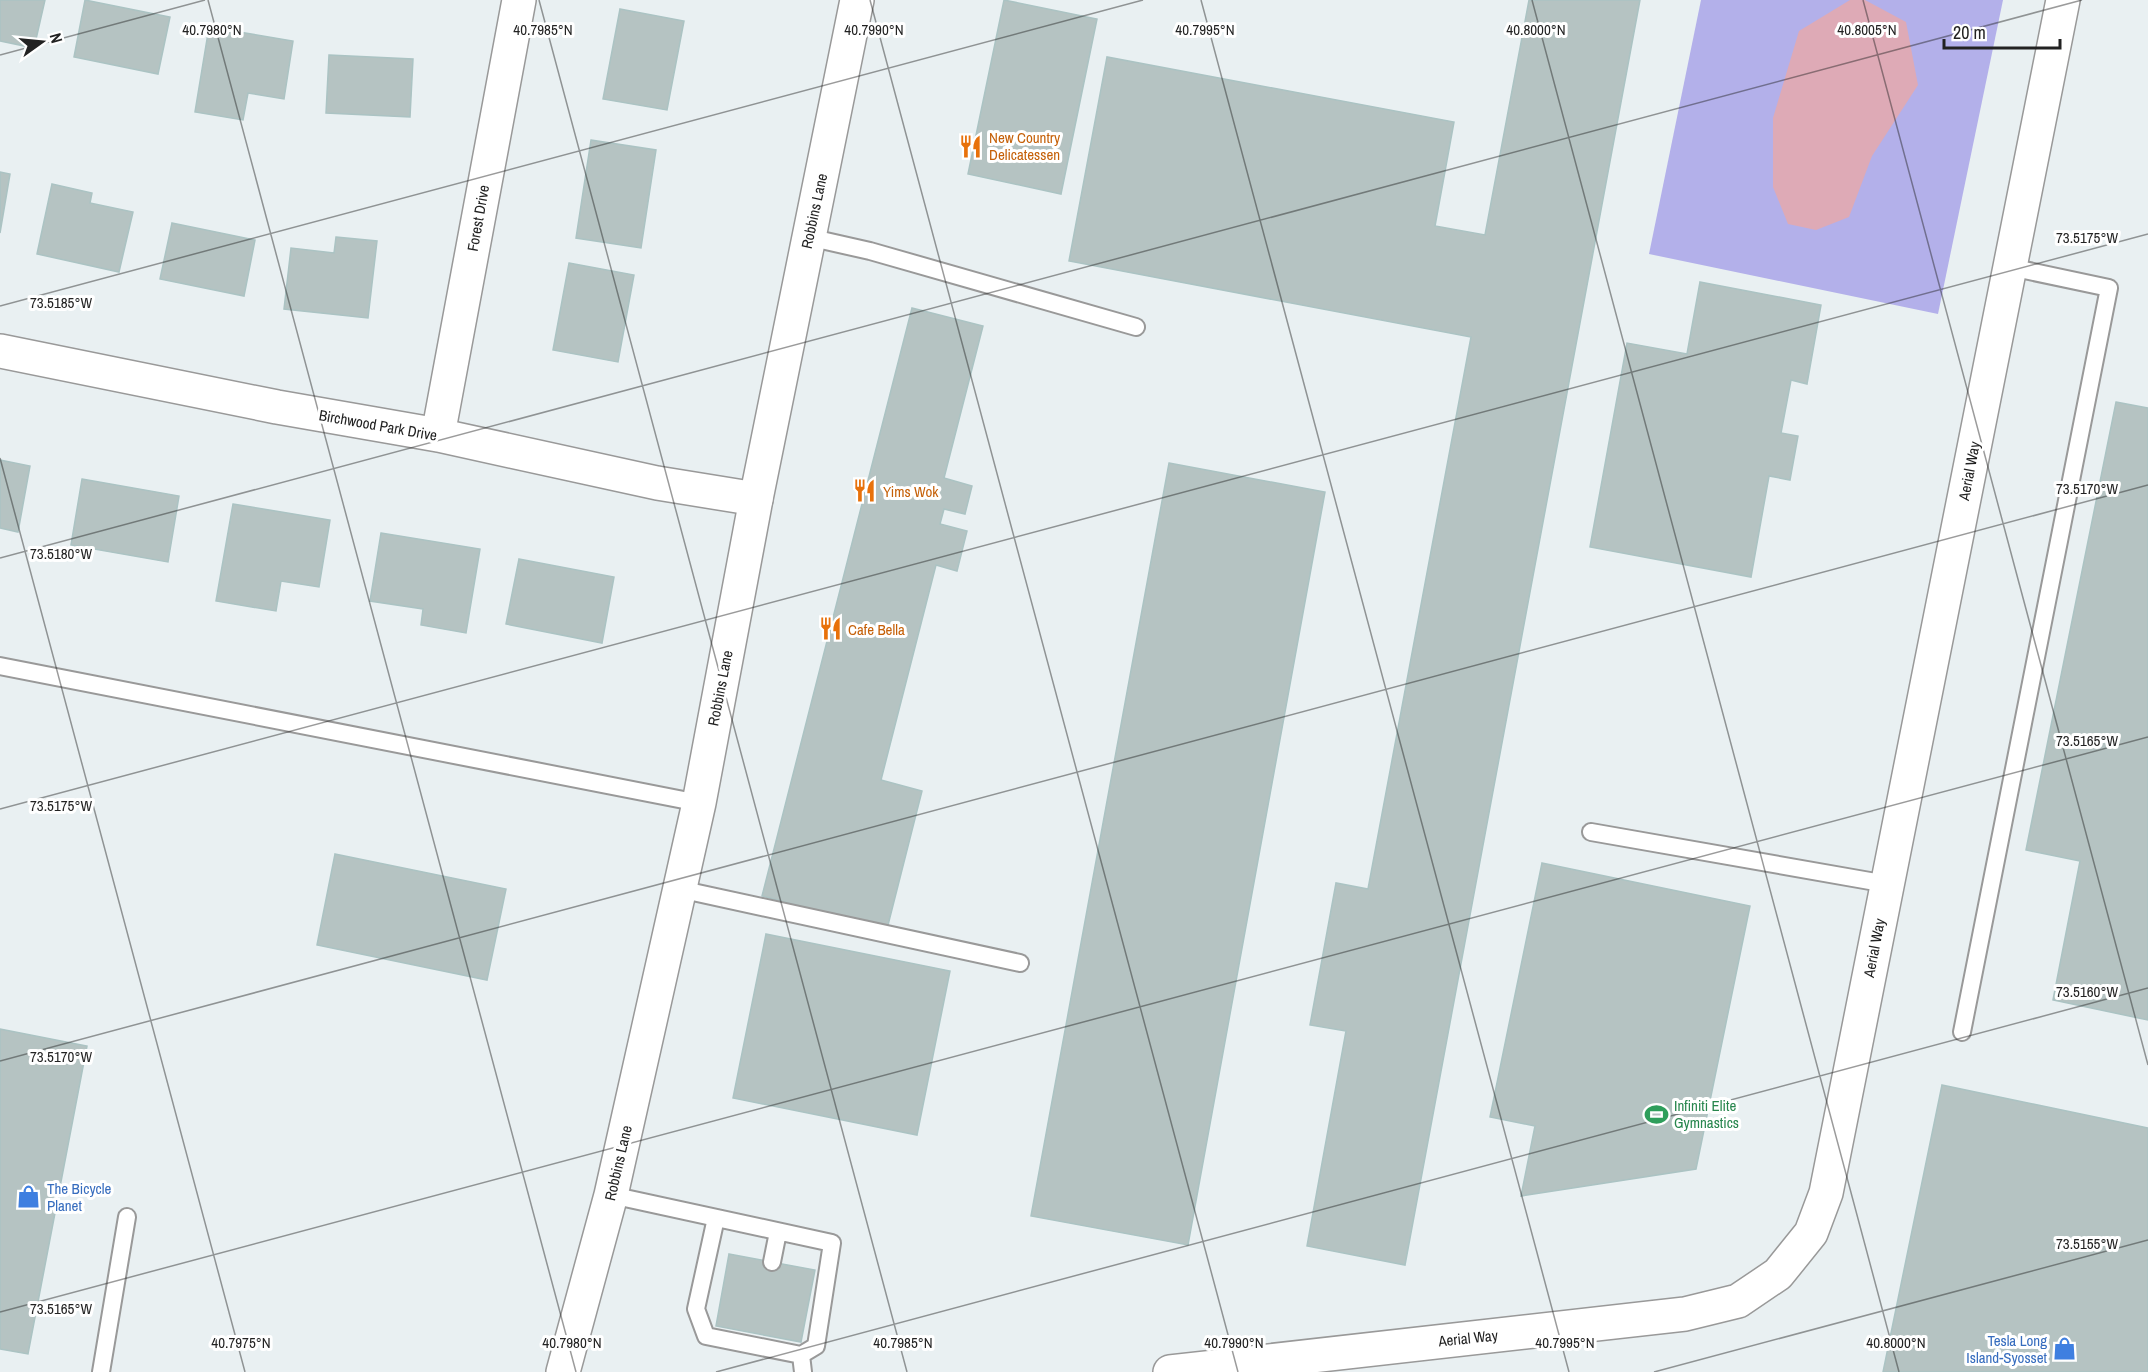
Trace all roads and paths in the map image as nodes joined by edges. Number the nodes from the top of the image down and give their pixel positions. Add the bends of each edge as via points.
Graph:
1 (519, 0) edge
2 (857, 0) edge
3 (2063, 0) edge
4 (808, 237) junction
5 (2010, 267) junction
6 (1136, 327) dead end
7 (0, 351) edge
8 (438, 435) junction
9 (756, 499) junction
10 (0, 666) edge
11 (699, 803) junction
12 (1591, 832) dead end
13 (1887, 884) junction
14 (679, 890) junction
15 (1020, 963) dead end
16 (1962, 1032) dead end
17 (611, 1195) junction
18 (127, 1217) dead end
19 (716, 1218) junction
20 (778, 1232) junction
21 (772, 1262) dead end
22 (801, 1354) junction
23 (101, 1372) edge
24 (563, 1372) edge
25 (803, 1372) edge
26 (1170, 1372) edge

1 - 8 street, Forest Drive
2 - 4 street, Robbins Lane
3 - 5 street, Aerial Way
4 - 6 lane
4 - 9 street, Robbins Lane
5 - 13 street, Aerial Way
5 - 16 lane via 2109,288
7 - 8 street, Birchwood Park Drive
8 - 9 street, Birchwood Park Drive via 657,483
9 - 11 street, Robbins Lane
10 - 11 lane
11 - 14 street, Robbins Lane
12 - 13 lane
13 - 26 street, Aerial Way via 1826,1193 1811,1233 1778,1274 1738,1301 1685,1314
14 - 15 lane
14 - 17 street, Robbins Lane
17 - 19 lane
17 - 24 street, Robbins Lane
18 - 23 lane
19 - 20 lane
19 - 22 lane via 696,1309 706,1336 758,1340
20 - 21 lane
20 - 22 lane via 832,1243 816,1346
22 - 25 lane

